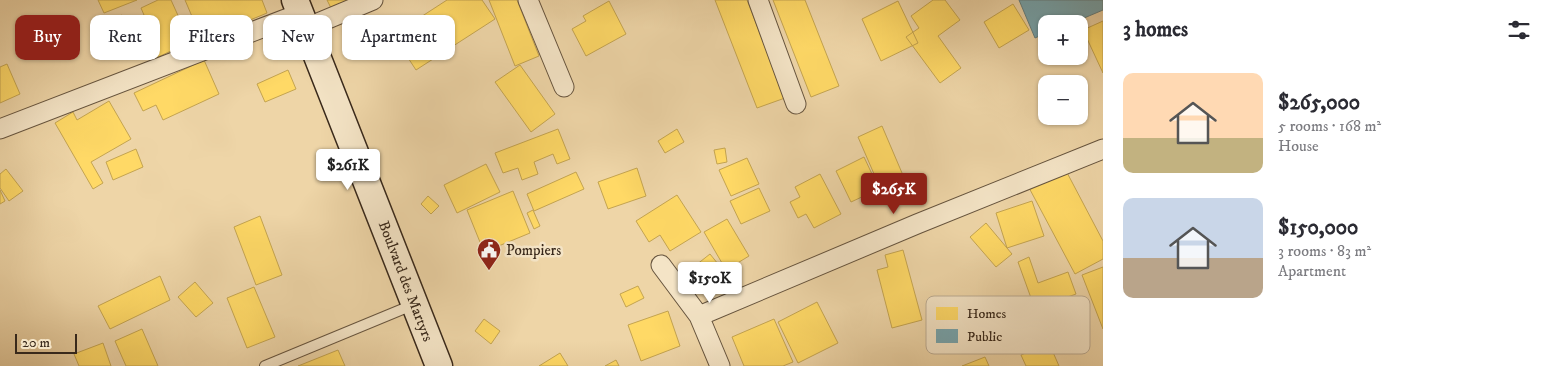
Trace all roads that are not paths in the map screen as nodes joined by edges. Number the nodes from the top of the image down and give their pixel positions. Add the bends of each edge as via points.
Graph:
1 (373, 0) edge
2 (528, 0) edge
3 (758, 0) edge
4 (301, 14) edge
5 (564, 88) dead end
6 (796, 104) dead end
7 (0, 129) edge
8 (1103, 149) edge
9 (661, 265) dead end
10 (415, 304) junction
11 (698, 316) junction
12 (265, 366) edge
13 (439, 366) edge
14 (720, 366) edge

1 - 4 street
2 - 5 street
3 - 6 street
4 - 7 street
4 - 10 street, Boulvard des Martyrs
8 - 11 street
9 - 11 street
10 - 12 lane
10 - 13 street, Boulvard des Martyrs
11 - 14 street

